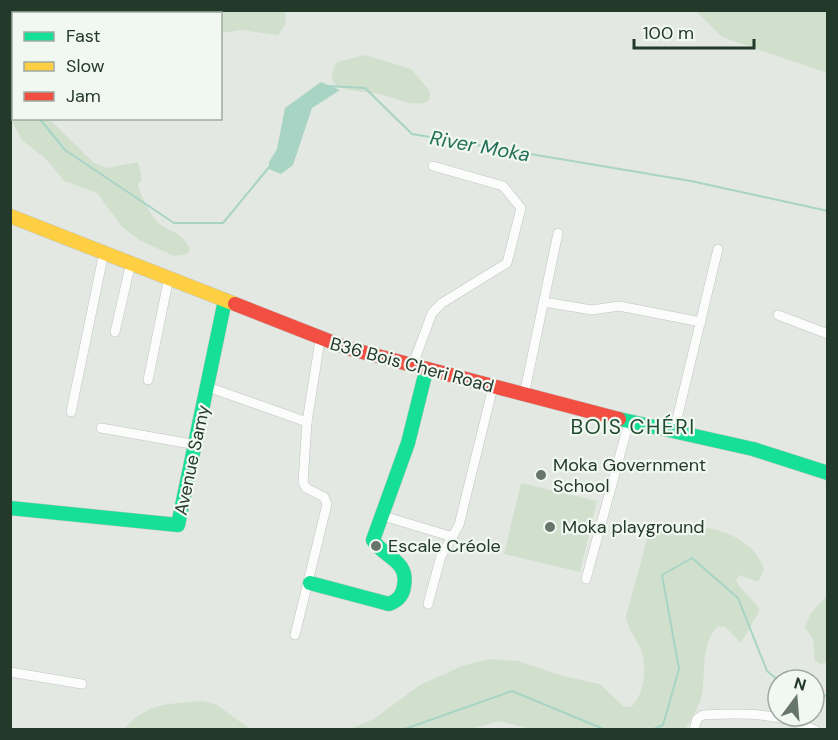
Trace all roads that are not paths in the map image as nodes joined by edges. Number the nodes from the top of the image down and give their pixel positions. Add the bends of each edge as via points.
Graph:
1 (433, 166) dead end
2 (10, 216) edge
3 (558, 233) dead end
4 (718, 249) dead end
5 (104, 252) junction
6 (131, 262) junction
7 (169, 277) junction
8 (225, 300) junction
9 (544, 302) junction
10 (778, 315) dead end
11 (701, 322) junction
12 (115, 332) dead end
13 (828, 334) edge
14 (320, 340) junction
15 (412, 367) junction
16 (426, 371) junction
17 (148, 380) dead end
18 (208, 387) junction
19 (493, 387) junction
20 (524, 395) junction
21 (71, 412) dead end
22 (307, 422) junction
23 (628, 422) junction
24 (101, 428) dead end
25 (674, 431) junction
26 (196, 445) junction
27 (828, 473) edge
28 (10, 508) edge
29 (380, 515) junction
30 (453, 537) junction
31 (586, 579) dead end
32 (310, 583) junction
33 (428, 604) dead end
34 (296, 635) dead end
35 (10, 672) edge
36 (82, 684) dead end
37 (694, 729) edge
38 (815, 729) edge

1 - 15 street via 503,186 521,208 507,263 432,313
2 - 5 main road, B36 Bois Cheri Road
3 - 9 street
4 - 11 street
5 - 6 main road, B36 Bois Cheri Road
5 - 21 street
6 - 7 main road, B36 Bois Cheri Road
6 - 12 street
7 - 8 main road, B36 Bois Cheri Road
7 - 17 street
8 - 14 main road, B36 Bois Cheri Road
8 - 18 main road, Avenue Samy
9 - 11 street via 592,310 619,306
9 - 20 street
10 - 13 street
11 - 25 street
14 - 15 main road, B36 Bois Cheri Road
14 - 22 street
15 - 16 main road, B36 Bois Cheri Road
16 - 19 main road, B36 Bois Cheri Road
16 - 29 main road via 408,443
18 - 22 street
18 - 26 main road, Avenue Samy
19 - 20 main road, B36 Bois Cheri Road
19 - 30 street via 472,479
20 - 23 main road, B36 Bois Cheri Road
22 - 32 street via 303,482 306,488 324,497 327,504
23 - 25 main road, B36 Bois Cheri Road
23 - 31 street
24 - 26 street
25 - 27 main road, B36 Bois Cheri Road via 753,449
26 - 28 main road, Avenue Samy via 178,525
29 - 30 street
29 - 32 main road via 374,543 398,561 405,577 401,598 396,603 373,601
30 - 33 street via 441,556
32 - 34 street
35 - 36 street
37 - 38 street via 697,718 703,715 749,712 793,720

